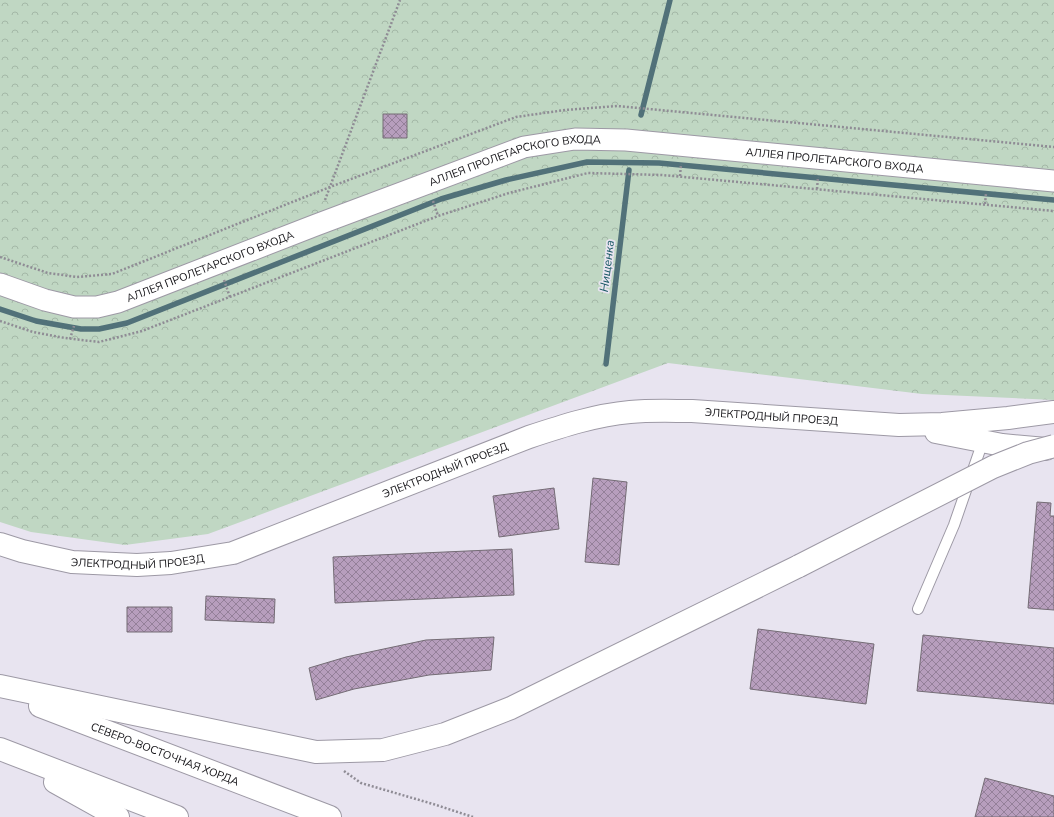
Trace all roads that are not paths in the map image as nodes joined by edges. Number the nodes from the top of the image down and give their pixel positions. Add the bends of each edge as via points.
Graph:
1 (1054, 181) edge
2 (0, 284) edge
3 (1054, 412) edge
4 (899, 425) junction
5 (983, 441) junction
6 (1054, 446) edge
7 (1054, 449) edge
8 (0, 544) edge
9 (918, 609) dead end
10 (0, 686) edge
11 (0, 690) edge
12 (0, 750) edge
13 (118, 817) edge
14 (177, 817) edge
15 (330, 817) edge

1 - 2 street, АЛЛЕЯ ПРОЛЕТАРСКОГО ВХОДА via 626,140 575,139 524,148 118,302 97,307 74,307
3 - 4 main road, ЭЛЕКТРОДНЫЙ ПРОЕЗД via 979,421
4 - 5 main road, ЭЛЕКТРОДНЫЙ ПРОЕЗД
4 - 8 main road, ЭЛЕКТРОДНЫЙ ПРОЕЗД via 692,411 630,412 565,425 529,437 234,553 171,563 137,565 72,562
5 - 7 main road, ЭЛЕКТРОДНЫЙ ПРОЕЗД
5 - 9 lane via 954,525
6 - 10 main road, bridge via 1028,452 993,467 511,708 445,734 383,750 316,752
11 - 15 main road, СЕВЕРО-ВОСТОЧНАЯ ХОРДА
12 - 13 main road
12 - 14 main road

